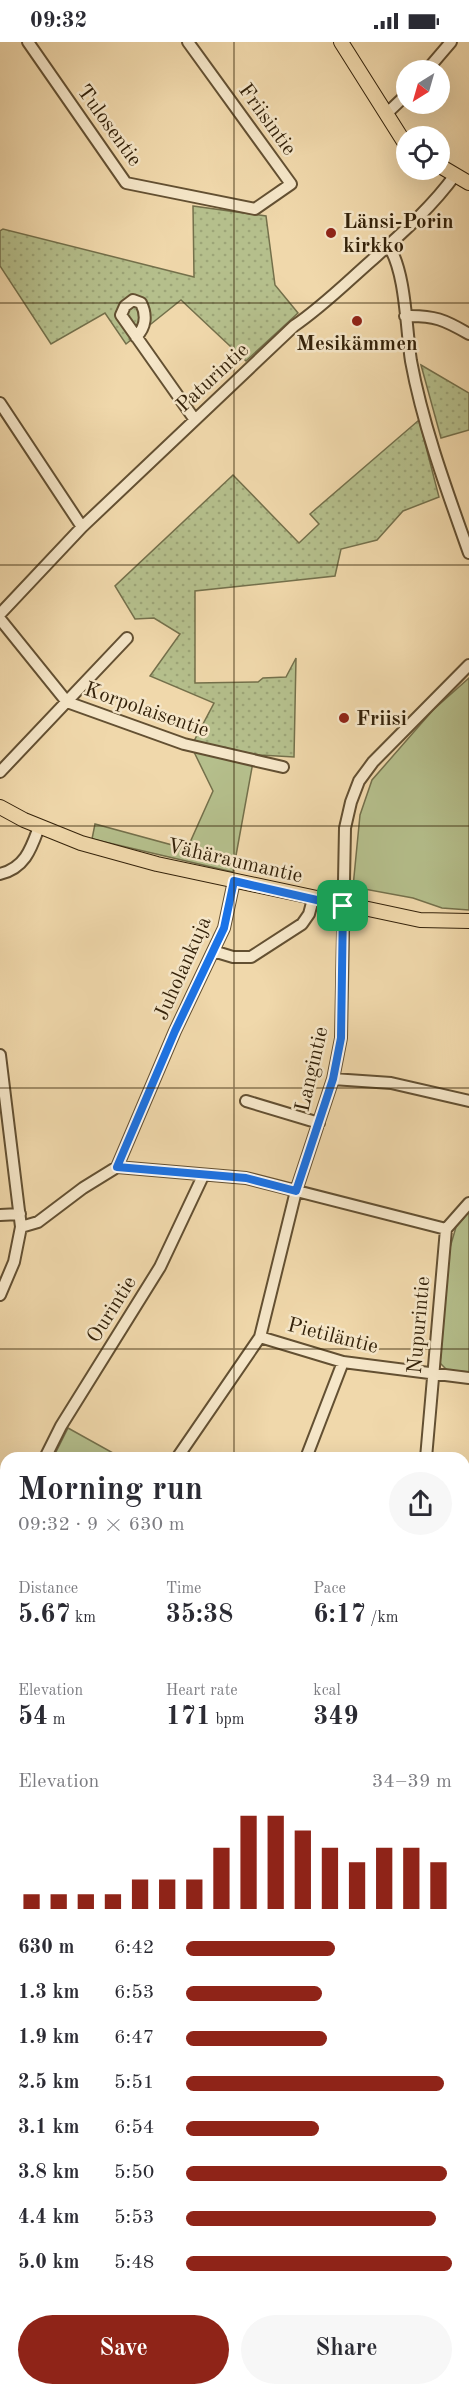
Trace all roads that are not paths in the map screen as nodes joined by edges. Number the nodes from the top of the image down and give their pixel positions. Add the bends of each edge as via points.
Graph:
1 (28, 42) edge
2 (188, 42) edge
3 (341, 42) edge
4 (451, 42) edge
5 (436, 60) edge
6 (396, 105) edge
7 (386, 114) junction
8 (396, 130) edge
9 (450, 172) edge
10 (455, 175) junction
11 (469, 183) edge
12 (255, 208) joint
13 (388, 245) junction
14 (405, 316) junction
15 (469, 334) edge
16 (136, 337) dead end
17 (0, 403) edge
18 (195, 420) junction
19 (82, 527) junction
20 (465, 532) edge
21 (469, 553) edge
22 (0, 616) edge
23 (127, 638) dead end
24 (469, 665) edge
25 (67, 702) junction
26 (283, 767) dead end
27 (0, 772) edge
28 (0, 807) edge
29 (39, 827) junction
30 (0, 874) edge
31 (234, 881) junction
32 (313, 899) junction
33 (343, 906) junction
34 (469, 921) edge
35 (213, 951) junction
36 (0, 1055) edge
37 (333, 1079) junction
38 (246, 1101) dead end
39 (469, 1101) edge
40 (319, 1123) junction
41 (117, 1167) junction
42 (203, 1176) junction
43 (296, 1191) junction
44 (469, 1203) edge
45 (20, 1214) junction
46 (0, 1215) edge
47 (21, 1227) junction
48 (446, 1229) junction
49 (0, 1295) edge
50 (260, 1336) junction
51 (343, 1362) junction
52 (433, 1374) junction
53 (469, 1378) edge
54 (48, 1452) edge
55 (181, 1452) edge
56 (308, 1452) edge
57 (426, 1452) edge

1 - 12 street, Tulosentie via 126,183
2 - 12 street, Friisintie via 291,184
3 - 7 main road
4 - 5 street
6 - 7 street
7 - 8 main road
9 - 10 main road
10 - 11 main road
10 - 13 street, Paturintie
13 - 14 street via 398,263
13 - 18 street, Paturintie via 320,308 294,326
14 - 15 street via 442,318
14 - 20 street via 411,362 432,440
16 - 18 street
17 - 19 street
18 - 19 street, Paturintie
19 - 22 street, Paturintie
20 - 21 street
22 - 25 street, Korpolaisentie
23 - 25 street
24 - 33 street, Langintie via 393,740 359,781 345,828
25 - 26 street, Korpolaisentie via 184,744
25 - 27 street
28 - 29 main road, Vähäraumantie
29 - 30 street via 23,862
29 - 31 main road, Vähäraumantie via 109,852
31 - 32 main road, Vähäraumantie
31 - 35 street, Juholankuja via 224,928
32 - 33 main road, Vähäraumantie
32 - 35 street via 302,924 251,957
33 - 34 main road, Vähäraumantie via 420,921
33 - 37 street, Langintie via 341,1038
35 - 41 street, Juholankuja
36 - 45 street
37 - 39 street via 391,1083
37 - 40 street, Langintie
38 - 40 street
40 - 43 street, Langintie
41 - 42 street
41 - 47 street via 38,1222
42 - 43 street via 246,1178
42 - 54 street, Ourintie via 160,1267
43 - 48 street
43 - 50 street, Langintie
44 - 48 street
45 - 46 street
45 - 47 street
47 - 49 street via 14,1262
48 - 52 street, Nupurintie
50 - 51 street, Pietiläntie
50 - 55 street, Langintie
51 - 52 street, Pietiläntie
51 - 56 street
52 - 53 street, Pietiläntie
52 - 57 street, Nupurintie

